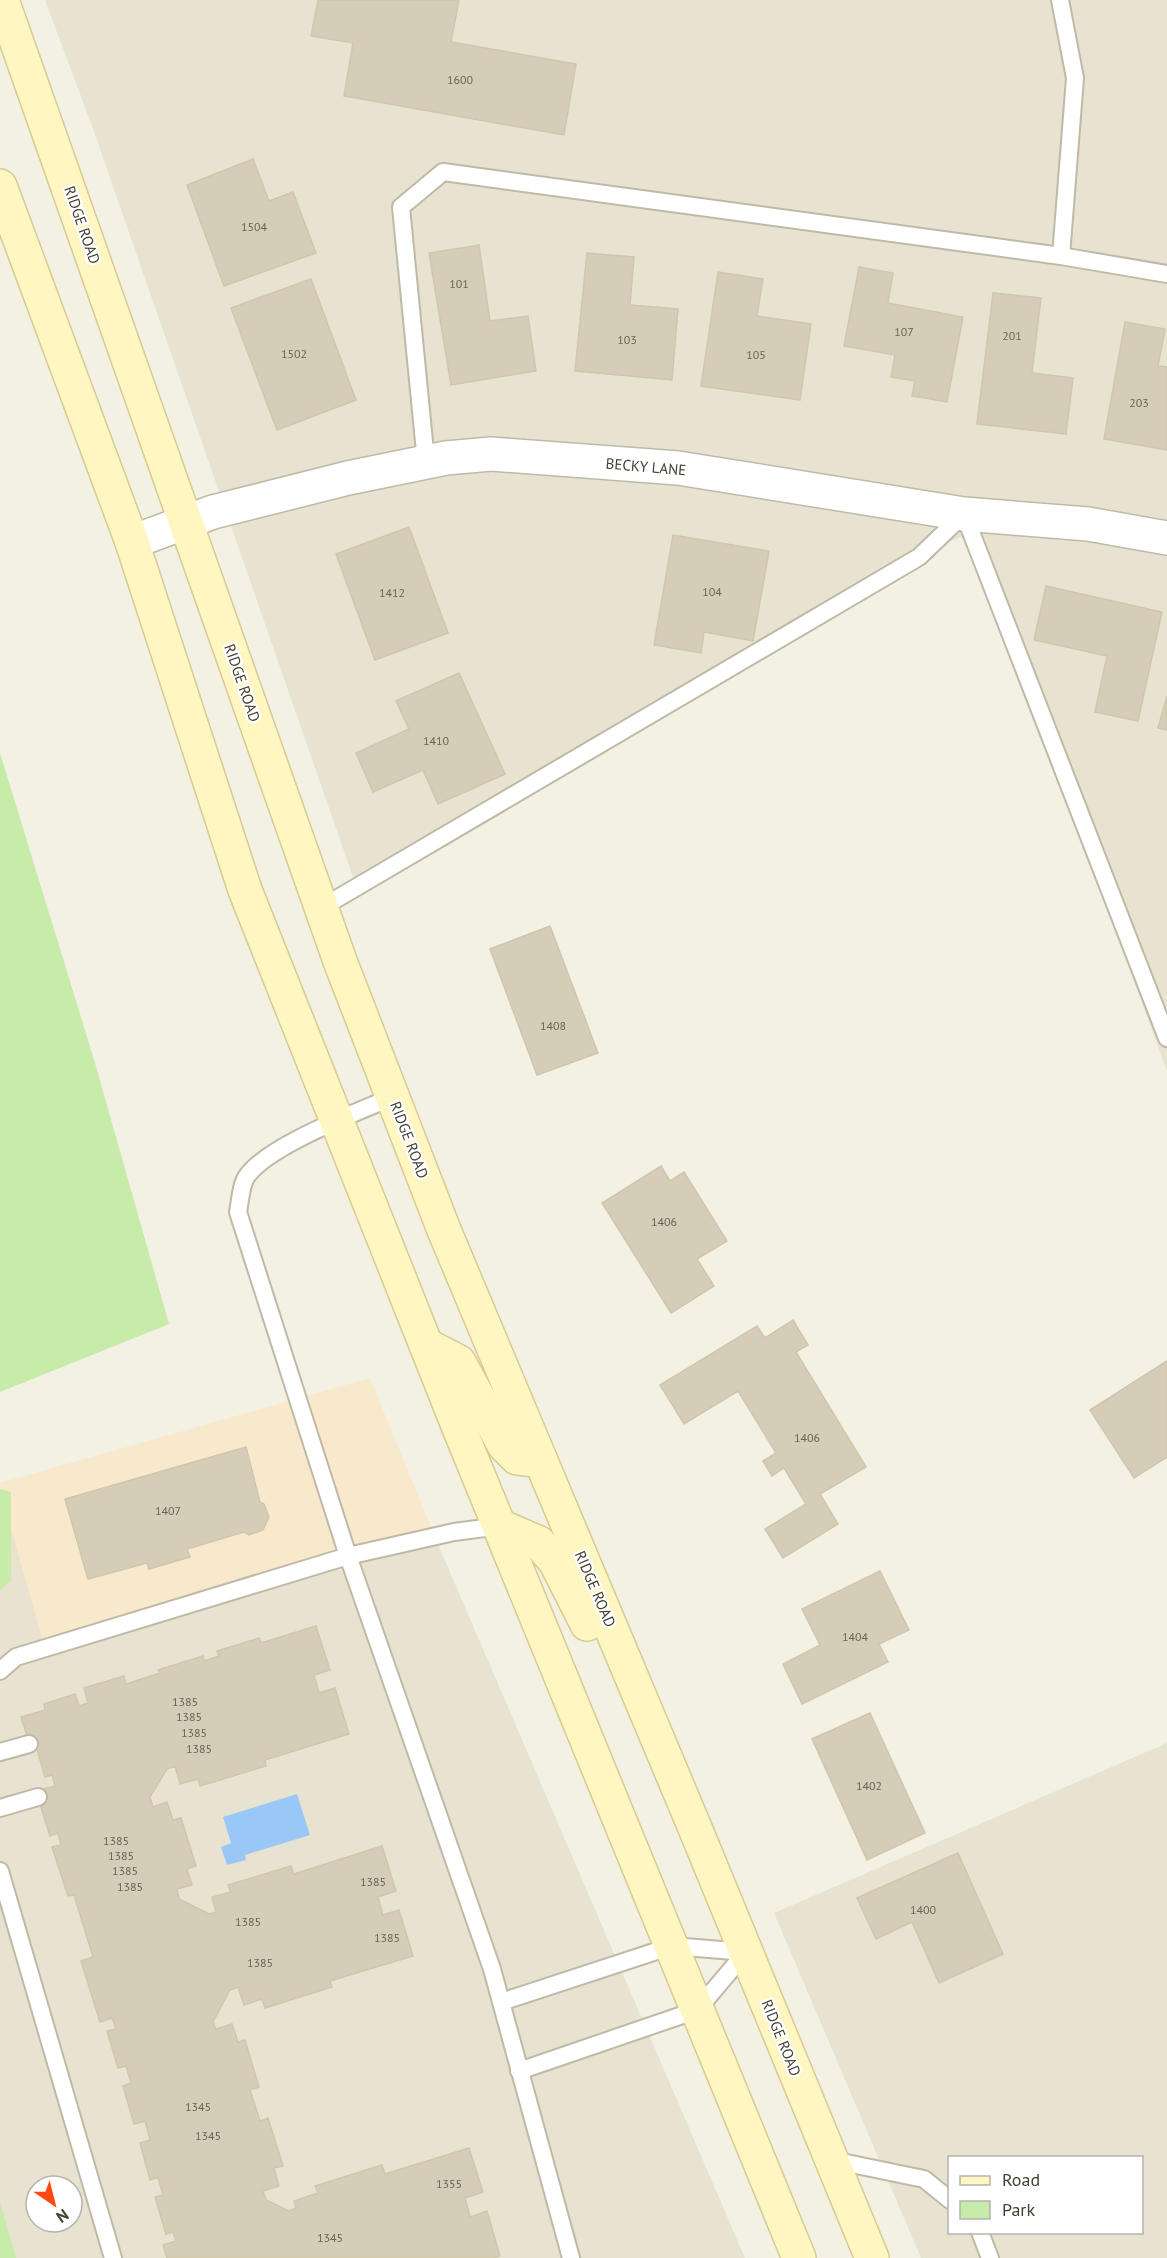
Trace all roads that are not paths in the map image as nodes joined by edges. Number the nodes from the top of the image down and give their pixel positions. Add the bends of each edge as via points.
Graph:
1 (3, 0) edge
2 (1060, 0) edge
3 (0, 186) edge
4 (1061, 256) junction
5 (1167, 274) edge
6 (426, 462) junction
7 (964, 514) junction
8 (186, 523) junction
9 (1167, 538) edge
10 (132, 542) junction
11 (321, 908) junction
12 (1167, 1038) edge
13 (392, 1097) junction
14 (337, 1121) junction
15 (426, 1345) junction
16 (541, 1461) junction
17 (500, 1526) junction
18 (348, 1557) junction
19 (624, 1658) junction
20 (0, 1671) edge
21 (29, 1743) dead end
22 (0, 1752) edge
23 (38, 1797) dead end
24 (0, 1808) edge
25 (0, 1871) edge
26 (672, 1946) junction
27 (746, 1952) junction
28 (501, 2002) junction
29 (698, 2010) junction
30 (519, 2071) junction
31 (832, 2160) junction
32 (948, 2198) edge
33 (981, 2234) edge
34 (113, 2258) edge
35 (571, 2258) edge
36 (799, 2258) edge
37 (872, 2258) edge
38 (990, 2258) edge

1 - 8 main road, RIDGE ROAD
2 - 4 lane via 1075,78
3 - 10 main road
4 - 5 lane
4 - 6 lane via 443,172 402,207
6 - 7 street, BECKY LANE via 491,454 678,468
6 - 8 street, BECKY LANE via 213,512
7 - 9 street, BECKY LANE via 1088,524
7 - 11 lane via 919,557
7 - 12 lane
8 - 10 street, BECKY LANE
8 - 11 main road, RIDGE ROAD
10 - 14 main road via 245,890
11 - 13 main road, RIDGE ROAD
13 - 14 lane
13 - 16 main road, RIDGE ROAD
14 - 15 main road
14 - 18 lane via 273,1153 246,1177 238,1212
15 - 16 main road via 459,1362 504,1445 517,1458
15 - 17 main road
16 - 19 main road, RIDGE ROAD
17 - 18 lane via 454,1532
17 - 19 main road via 539,1542 555,1561 594,1639
17 - 26 main road
18 - 20 lane via 16,1657
18 - 28 lane
19 - 27 main road, RIDGE ROAD
21 - 22 lane
23 - 24 lane
25 - 34 lane
26 - 27 lane
26 - 28 lane
26 - 29 main road
27 - 29 lane
27 - 31 main road, RIDGE ROAD
28 - 30 lane
29 - 30 lane
29 - 36 main road
30 - 35 lane
31 - 32 lane via 924,2179
31 - 37 main road, RIDGE ROAD
33 - 38 lane

